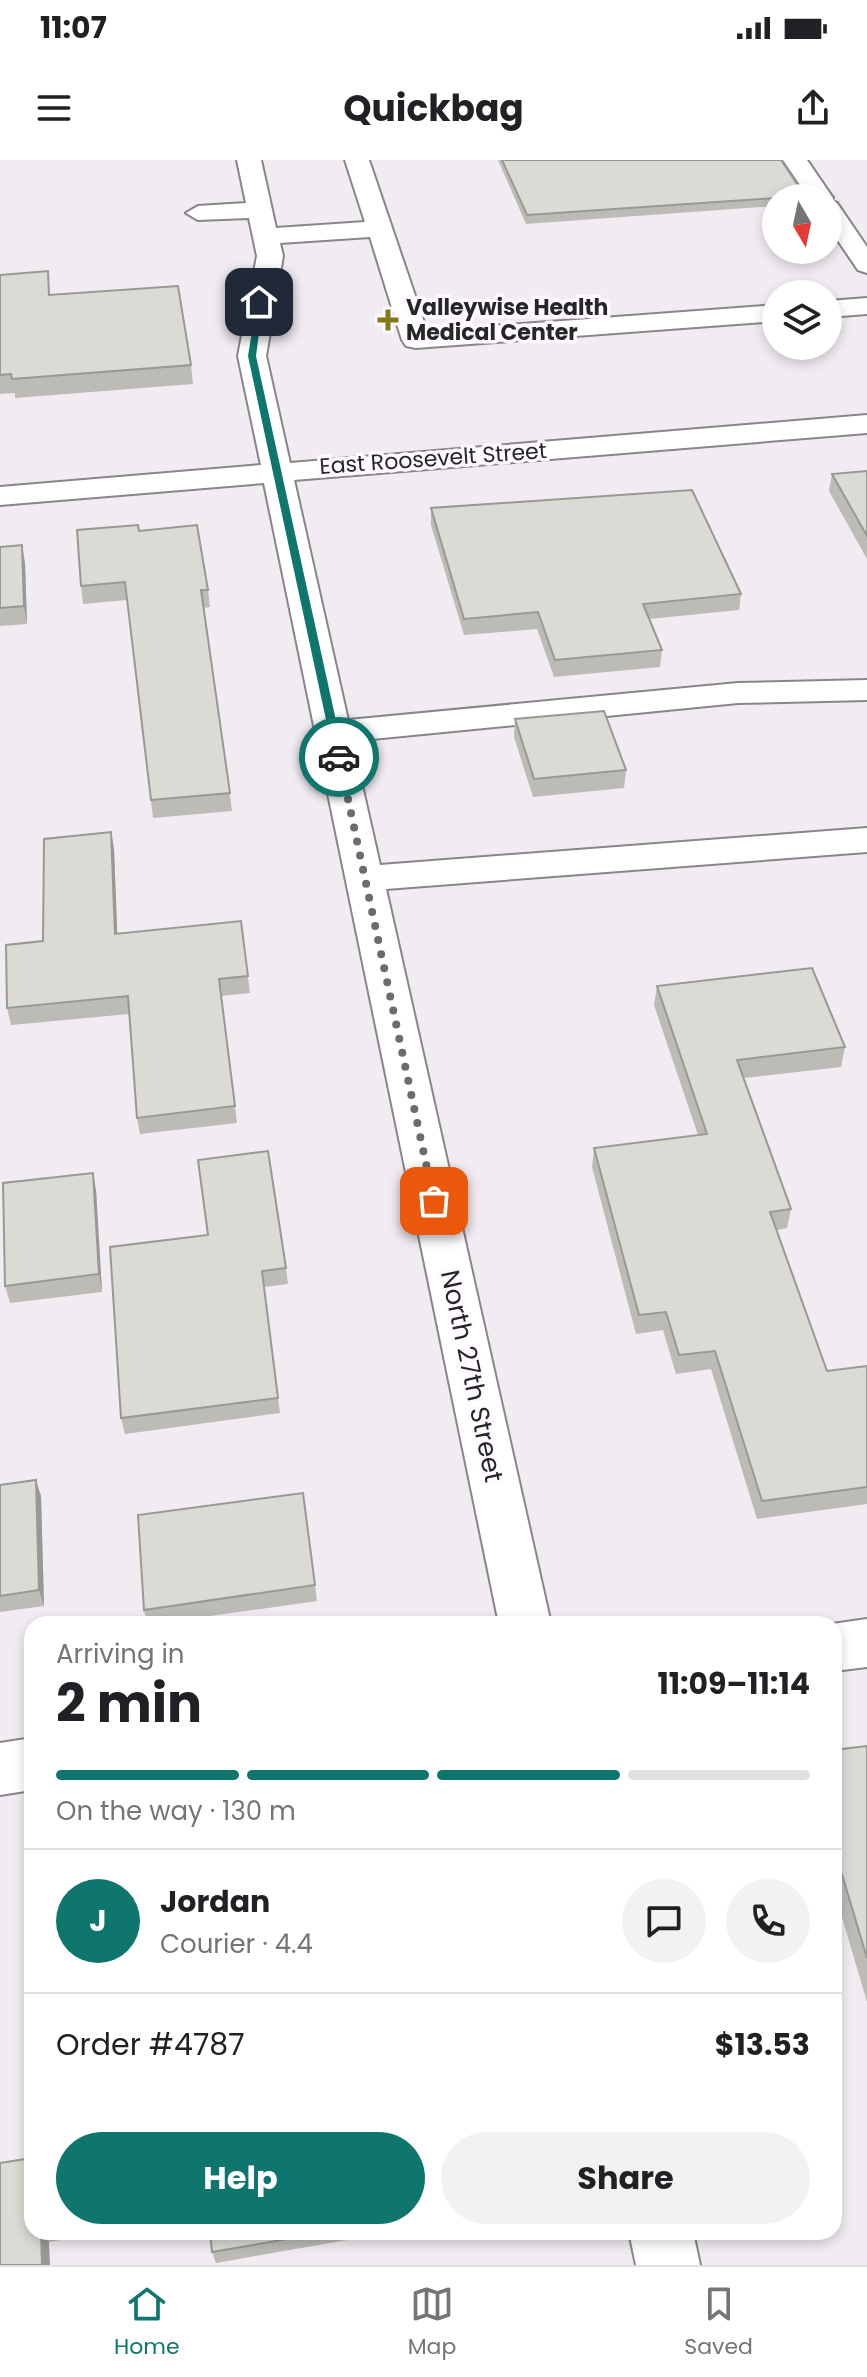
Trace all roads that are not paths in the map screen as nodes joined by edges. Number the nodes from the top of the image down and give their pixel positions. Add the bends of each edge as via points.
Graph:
1 (249, 160) edge
2 (357, 160) edge
3 (795, 160) edge
4 (811, 184) edge
5 (198, 213) dead end
6 (264, 223) junction
7 (842, 228) edge
8 (379, 229) junction
9 (867, 265) edge
10 (867, 306) edge
11 (842, 308) edge
12 (762, 314) edge
13 (867, 424) edge
14 (277, 471) junction
15 (0, 496) edge
16 (867, 690) edge
17 (334, 732) junction
18 (867, 840) edge
19 (365, 878) junction
20 (523, 1616) edge
21 (867, 1643) edge
22 (842, 1646) edge
23 (24, 1765) edge
24 (0, 1769) edge
25 (663, 2240) edge
26 (668, 2265) edge

1 - 6 street, North 27th Street
2 - 8 street
3 - 4 street
5 - 6 street
6 - 8 street
6 - 14 street, North 27th Street via 270,256 252,356
7 - 9 street
8 - 12 street via 416,340
10 - 11 street
13 - 14 street, East Roosevelt Street
14 - 15 street, East Roosevelt Street
14 - 17 street, North 27th Street
16 - 17 street via 738,693
17 - 19 street, North 27th Street
18 - 19 street
19 - 20 street, North 27th Street
21 - 22 street
23 - 24 street
25 - 26 street

